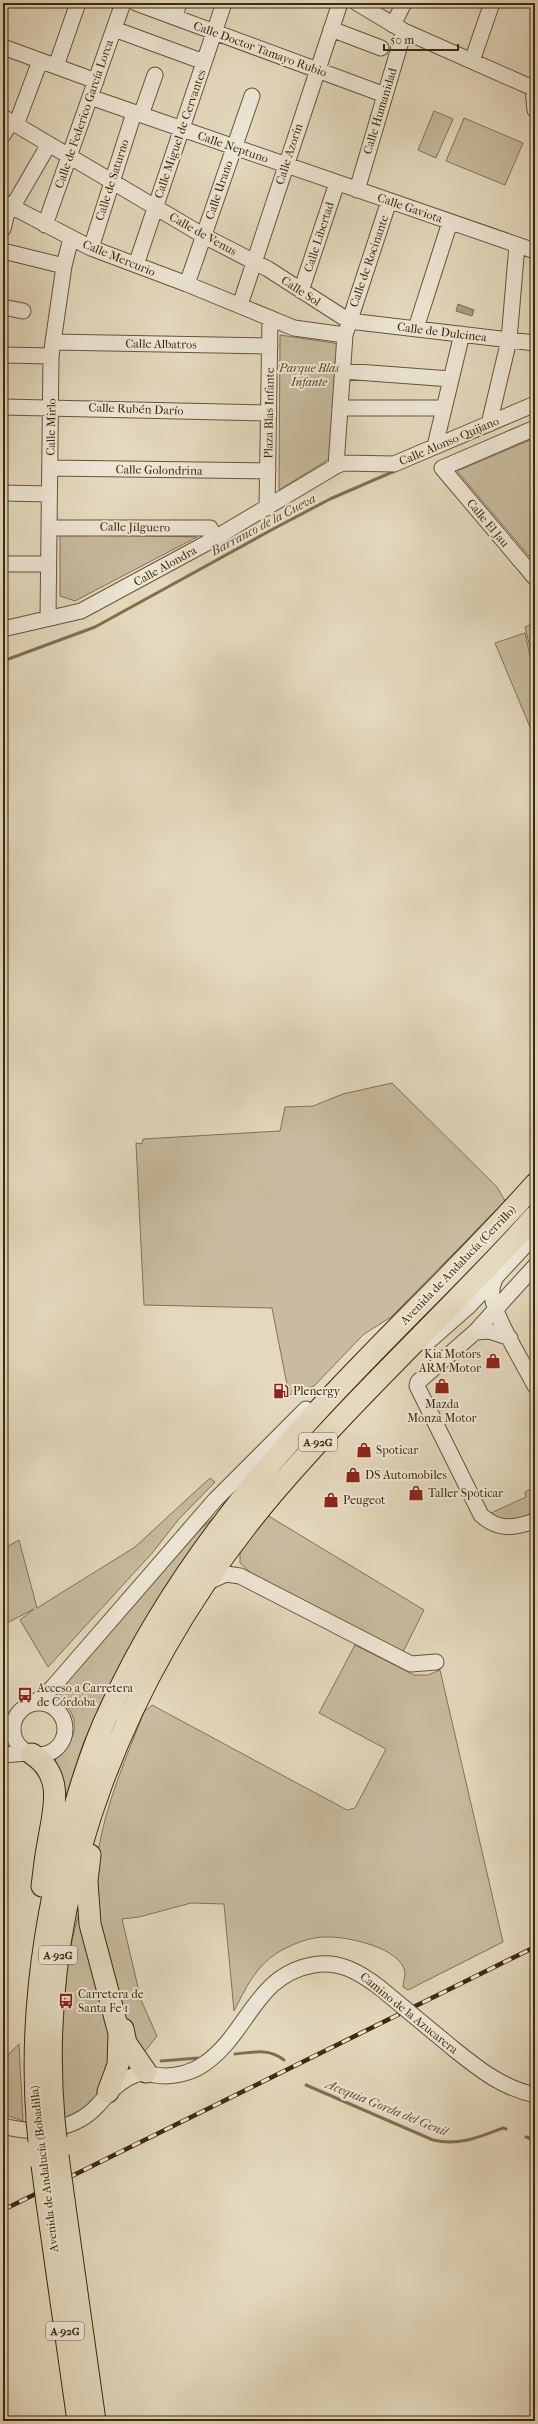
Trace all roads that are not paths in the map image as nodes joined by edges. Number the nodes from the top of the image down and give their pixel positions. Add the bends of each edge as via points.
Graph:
1 (78, 3) edge
2 (123, 3) edge
3 (136, 3) edge
4 (224, 3) edge
5 (340, 3) edge
6 (357, 3) edge
7 (404, 3) edge
8 (492, 3) edge
9 (177, 10) edge
10 (398, 28) junction
11 (114, 29) junction
12 (331, 29) junction
13 (214, 32) junction
14 (3, 47) edge
15 (381, 48) dead end
16 (40, 61) junction
17 (472, 61) junction
18 (204, 62) junction
19 (56, 66) junction
20 (318, 70) junction
21 (155, 75) dead end
22 (96, 81) junction
23 (534, 87) edge
24 (385, 95) junction
25 (252, 96) dead end
26 (90, 97) junction
27 (535, 110) edge
28 (138, 114) junction
29 (10, 121) edge
30 (181, 129) junction
31 (3, 135) edge
32 (49, 144) junction
33 (234, 147) junction
34 (69, 156) junction
35 (285, 165) junction
36 (112, 181) junction
37 (337, 183) junction
38 (357, 190) junction
39 (389, 201) junction
40 (8, 204) edge
41 (155, 207) junction
42 (450, 222) junction
43 (45, 225) junction
44 (3, 229) edge
45 (204, 236) junction
46 (71, 238) junction
47 (517, 245) junction
48 (90, 248) junction
49 (3, 251) edge
50 (535, 251) edge
51 (254, 261) junction
52 (136, 265) junction
53 (64, 266) junction
54 (187, 284) junction
55 (301, 291) junction
56 (240, 305) junction
57 (3, 307) edge
58 (22, 311) dead end
59 (270, 318) junction
60 (347, 328) junction
61 (416, 328) junction
62 (462, 334) junction
63 (508, 340) junction
64 (535, 343) edge
65 (270, 346) junction
66 (52, 349) junction
67 (3, 355) edge
68 (343, 371) junction
69 (451, 378) junction
70 (535, 404) edge
71 (3, 407) edge
72 (51, 407) junction
73 (340, 408) junction
74 (444, 408) junction
75 (269, 413) junction
76 (489, 424) junction
77 (535, 428) edge
78 (435, 446) junction
79 (336, 466) junction
80 (50, 468) junction
81 (268, 471) junction
82 (3, 493) edge
83 (49, 494) junction
84 (267, 508) junction
85 (50, 528) junction
86 (216, 538) junction
87 (3, 564) edge
88 (48, 564) junction
89 (535, 578) edge
90 (48, 618) junction
91 (3, 628) edge
92 (535, 1184) edge
93 (535, 1216) edge
94 (533, 1237) edge
95 (503, 1251) junction
96 (535, 1266) edge
97 (496, 1278) junction
98 (470, 1305) junction
99 (497, 1309) junction
100 (396, 1328) junction
101 (475, 1332) junction
102 (510, 1338) junction
103 (404, 1351) junction
104 (535, 1386) edge
105 (535, 1521) edge
106 (237, 1538) junction
107 (240, 1576) junction
108 (205, 1584) junction
109 (436, 1662) dead end
110 (34, 1703) junction
111 (20, 1710) junction
112 (3, 1712) edge
113 (8, 1729) edge
114 (30, 1753) junction
115 (3, 1755) edge
116 (97, 1796) junction
117 (38, 1984) junction
118 (115, 2016) junction
119 (146, 2072) junction
120 (108, 2092) junction
121 (535, 2095) edge
122 (3, 2126) edge
123 (48, 2140) junction
124 (55, 2202) junction
125 (78, 2421) edge
126 (95, 2421) edge

1 - 19 street
2 - 11 street, Calle de Federico García Lorca
3 - 9 street, Calle Doctor Tamayo Rubio
4 - 13 street, Calle Miguel de Cervantes
5 - 12 street, Calle Azorín
6 - 10 street
7 - 10 street, Calle Humanidad
8 - 17 street
9 - 13 street, Calle Doctor Tamayo Rubio
10 - 17 street
10 - 24 street, Calle Humanidad
11 - 18 street
11 - 22 street, Calle de Federico García Lorca
12 - 15 street
12 - 20 street, Calle Azorín
13 - 18 street, Calle Miguel de Cervantes
13 - 20 street, Calle Doctor Tamayo Rubio
14 - 16 street
16 - 19 street
16 - 29 street
17 - 23 street
18 - 30 street, Calle Miguel de Cervantes
19 - 22 street
20 - 24 street, Calle Doctor Tamayo Rubio
20 - 35 street, Calle Azorín
21 - 28 street, Calle de Saturno
22 - 26 street, Calle de Federico García Lorca
23 - 27 street
24 - 38 street, Calle Humanidad
25 - 33 street, Calle Urano
26 - 28 street, Calle Neptuno
26 - 34 street, Calle de Federico García Lorca
28 - 30 street, Calle Neptuno
28 - 36 street, Calle de Saturno
29 - 31 street
29 - 32 street, Calle de Venus
30 - 33 street, Calle Neptuno
30 - 41 street, Calle Miguel de Cervantes
32 - 34 street, Calle de Venus
32 - 40 street
33 - 35 street, Calle Neptuno
33 - 45 street, Calle Urano
34 - 36 street, Calle de Venus
34 - 43 street, Calle de Federico García Lorca
35 - 37 street, Calle Gaviota
35 - 51 street, Calle Azorín
36 - 41 street, Calle de Venus
36 - 48 street, Calle de Saturno
37 - 38 street, Calle Gaviota
37 - 55 street, Calle Libertad
38 - 39 street, Calle Gaviota
39 - 42 street, Calle Gaviota
39 - 60 street, Calle de Rocinante
40 - 43 street, Calle Mercurio
40 - 44 street
41 - 45 street, Calle de Venus
41 - 52 street, Calle Miguel de Cervantes
42 - 47 street, Calle Gaviota
42 - 61 street
43 - 46 street, Calle Mercurio
45 - 51 street, Calle de Venus
45 - 54 street, Calle Urano
46 - 48 street, Calle Mercurio
46 - 53 street, Calle Mirlo
47 - 50 street, Calle Gaviota
47 - 63 street
48 - 52 street, Calle Mercurio
49 - 53 street
51 - 55 street, Calle Sol
51 - 56 street, Calle Azorín
52 - 54 street, Calle Mercurio
53 - 66 street, Calle Mirlo
54 - 56 street, Calle Mercurio
55 - 60 street, Calle Sol
56 - 59 street, Calle Mercurio
57 - 58 street
59 - 60 street, Calle de Dulcinea via 294,328
59 - 65 street, Plaza Blas Infante
60 - 61 street, Calle de Dulcinea
60 - 68 street, Calle de Rocinante
61 - 62 street, Calle de Dulcinea
62 - 63 street, Calle de Dulcinea
62 - 69 street
63 - 64 street, Calle de Dulcinea
63 - 76 street
65 - 66 street, Calle Albatros
65 - 75 street, Plaza Blas Infante
66 - 67 street, Calle Albatros
66 - 72 street, Calle Mirlo
68 - 69 street
68 - 73 street, Calle de Rocinante
69 - 74 street
70 - 76 street, Calle Alonso Quijano
71 - 72 street, Calle Rubén Darío
72 - 75 street, Calle Rubén Darío
72 - 80 street, Calle Mirlo
73 - 74 street
73 - 79 street, Calle de Rocinante
74 - 78 street
75 - 81 street, Plaza Blas Infante
76 - 78 street, Calle Alonso Quijano
77 - 89 street, Calle El Jau via 442,468
78 - 79 street, Calle Alonso Quijano via 394,464 343,463
79 - 84 street, Calle Alondra
80 - 81 street, Calle Golondrina
80 - 83 street, Calle Mirlo
81 - 84 street, Plaza Blas Infante
82 - 83 street
83 - 85 street, Calle Mirlo
84 - 86 street, Calle Alondra
85 - 86 street, Calle Jilguero via 210,528
85 - 88 street, Calle Mirlo
86 - 90 street, Calle Alondra via 81,611
87 - 88 street
88 - 90 street, Calle Mirlo
90 - 91 street, Calle Alondra
92 - 100 highway, Avenida de Andalucía (Cerrillo) / A-92G
93 - 95 highway, Avenida de Andalucía (Cerrillo) / A-92G
94 - 95 street
94 - 97 street
95 - 103 highway, Avenida de Andalucía (Cerrillo) / A-92G
96 - 99 street
97 - 98 street
97 - 99 street via 492,1296
98 - 99 street via 482,1304
98 - 103 street via 427,1342
99 - 101 street
99 - 102 street
100 - 110 street via 374,1341 215,1500 52,1688
100 - 117 highway, Avenida de Andalucía (Bobadilla) / A-92G via 300,1430 229,1516 165,1605 134,1661 111,1707 75,1804 51,1897
101 - 102 street via 489,1331
101 - 105 street via 418,1382 417,1386 481,1516 505,1528 517,1528
102 - 104 street
103 - 106 highway, Avenida de Andalucía (Bobadilla) / A-92G via 310,1451
106 - 107 street via 233,1557
106 - 108 highway, Avenida de Andalucía (Bobadilla) / A-92G
107 - 108 street via 226,1574
107 - 109 street via 411,1664
108 - 116 highway, Avenida de Andalucía (Bobadilla) / A-92G via 162,1651 144,1685
110 - 111 street
110 - 114 street via 46,1703 56,1709 65,1730 62,1741 54,1750 44,1754
111 - 112 street
111 - 113 street
113 - 114 street via 16,1742
114 - 115 street
114 - 117 highway via 41,1760 52,1775 55,1796 35,1949
116 - 118 highway via 96,1823 88,1873 88,1900 97,1953
116 - 123 highway, Avenida de Andalucía (Bobadilla) / A-92G via 70,1891 60,1941 51,2036
117 - 123 highway, Avenida de Andalucía (Bobadilla) / A-92G via 34,2075
118 - 119 highway via 123,2029 126,2043
118 - 120 highway via 119,2033 118,2065
119 - 120 street, Camino de la Azucarera via 129,2077
119 - 121 street, Camino de la Azucarera, bridge via 168,2076 185,2073 203,2064 228,2042 273,1982 288,1972 318,1964 347,1967 362,1973 455,2050 499,2082
120 - 122 street, Camino de la Azucarera via 87,2115 73,2123 48,2130 22,2130
123 - 124 highway, Avenida de Andalucía (Bobadilla) / A-92G, bridge
124 - 125 highway, Avenida de Andalucía (Bobadilla) / A-92G
124 - 126 highway, Avenida de Andalucía (Bobadilla) / A-92G

